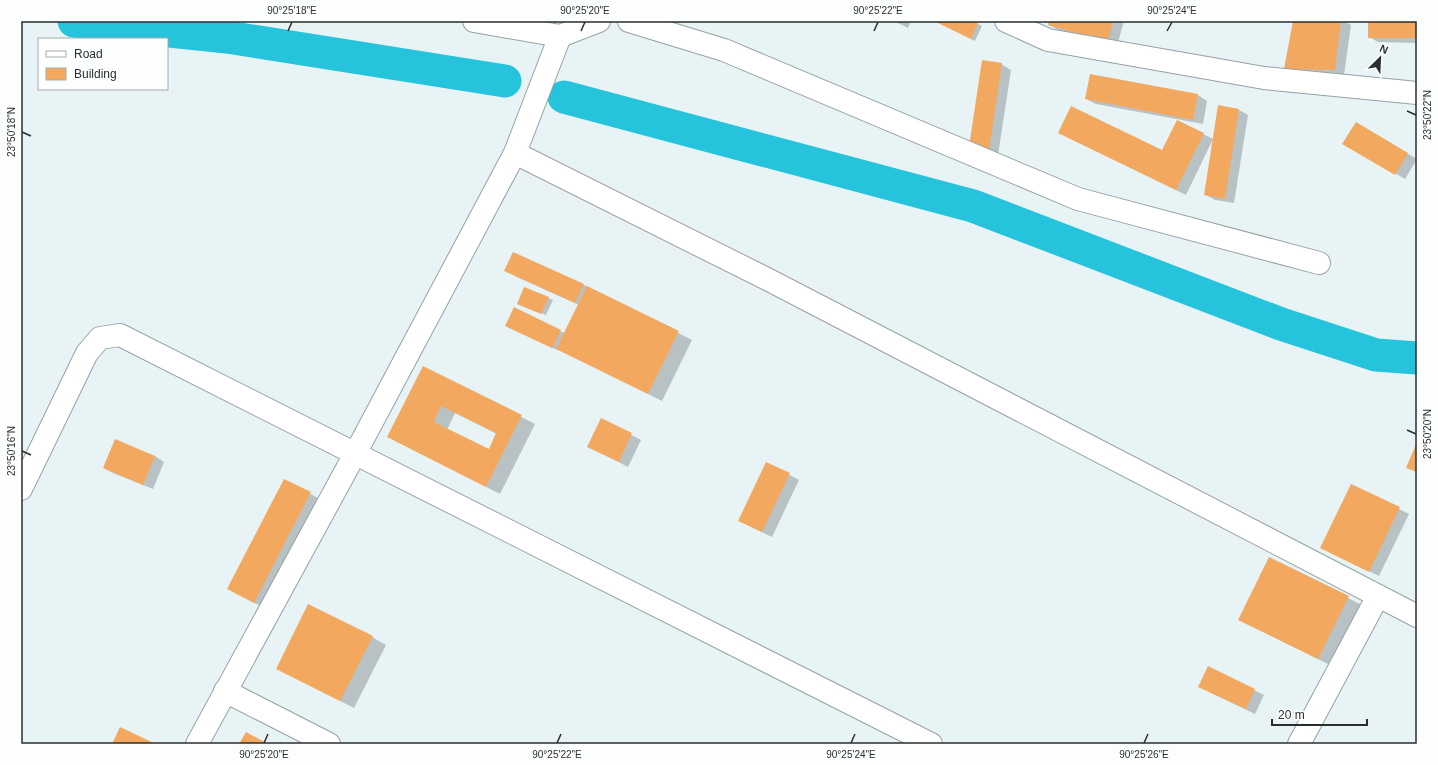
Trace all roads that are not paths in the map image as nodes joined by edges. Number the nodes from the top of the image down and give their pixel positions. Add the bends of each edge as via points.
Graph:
1 (474, 21) edge
2 (599, 21) edge
3 (628, 21) edge
4 (1006, 21) edge
5 (560, 36) junction
6 (1417, 93) edge
7 (515, 153) junction
8 (1318, 263) dead end
9 (356, 454) junction
10 (21, 489) edge
11 (1378, 596) junction
12 (1417, 616) edge
13 (225, 691) junction
14 (197, 744) edge
15 (329, 744) edge
16 (932, 744) edge
17 (1299, 744) edge

1 - 5 street
2 - 5 street
3 - 8 street via 724,50 1078,199
4 - 6 street via 1056,42 1264,78
5 - 7 street
7 - 9 street
7 - 11 street via 769,280
9 - 10 street via 120,335 100,338 87,353
9 - 13 street
9 - 16 street
11 - 12 street
11 - 17 street
13 - 14 street
13 - 15 street

